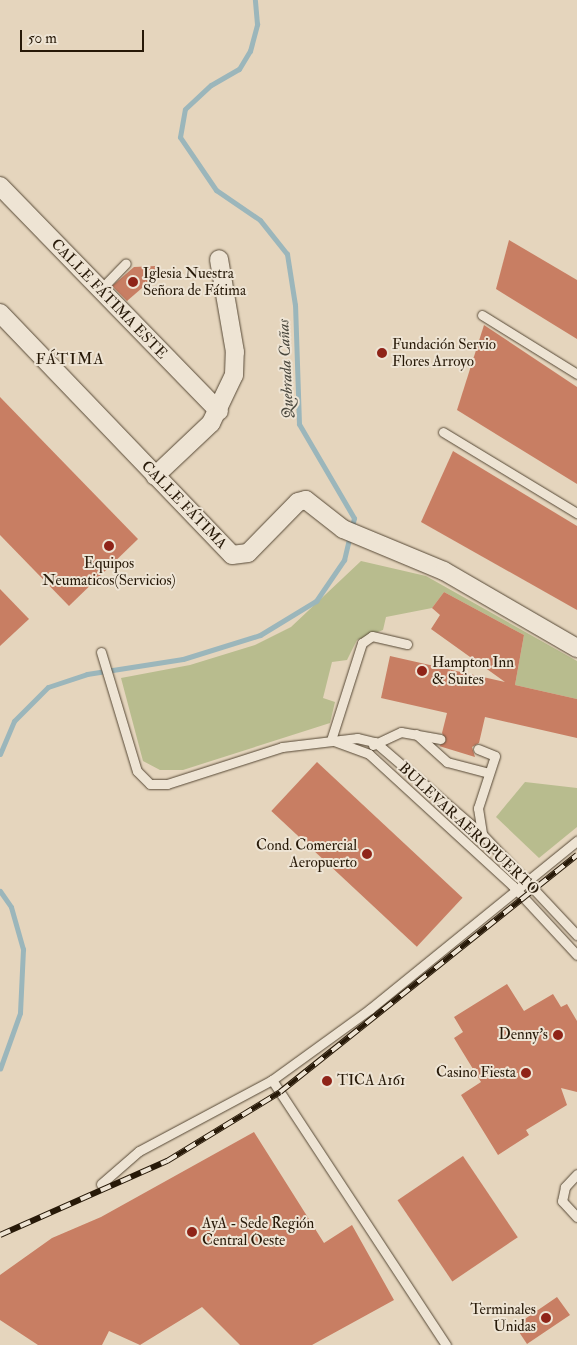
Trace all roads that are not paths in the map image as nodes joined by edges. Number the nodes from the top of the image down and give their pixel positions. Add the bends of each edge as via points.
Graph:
1 (0, 186) edge
2 (219, 259) dead end
3 (126, 263) dead end
4 (100, 290) junction
5 (0, 313) edge
6 (482, 315) dead end
7 (577, 374) edge
8 (219, 412) junction
9 (443, 432) dead end
10 (155, 476) junction
11 (577, 513) edge
12 (575, 642) edge
13 (407, 644) dead end
14 (101, 652) dead end
15 (416, 734) junction
16 (440, 739) dead end
17 (331, 740) junction
18 (375, 742) junction
19 (478, 749) dead end
20 (369, 754) junction
21 (489, 773) junction
22 (482, 834) junction
23 (577, 841) edge
24 (526, 882) junction
25 (517, 890) junction
26 (577, 935) edge
27 (577, 955) edge
28 (272, 1080) junction
29 (577, 1174) edge
30 (101, 1184) dead end
31 (577, 1217) edge
32 (446, 1345) edge

1 - 4 street, CALLE FÁTIMA ESTE
2 - 8 street via 236,363
3 - 4 lane
4 - 8 street, CALLE FÁTIMA ESTE
5 - 10 street, CALLE FÁTIMA
6 - 7 lane
8 - 10 street
9 - 11 lane
10 - 12 street, CALLE FÁTIMA via 232,555 248,553 298,502 314,504 343,528 444,571
13 - 17 lane via 372,636 362,643
14 - 17 lane, BULEVAR AEROPUERTO via 137,771 150,784 158,786 282,747
15 - 16 lane
15 - 18 lane via 396,732
15 - 21 lane via 447,762
17 - 18 lane, BULEVAR AEROPUERTO
17 - 20 lane, BULEVAR AEROPUERTO
18 - 20 lane
18 - 22 lane, BULEVAR AEROPUERTO
19 - 21 lane via 495,756
20 - 25 lane, BULEVAR AEROPUERTO
21 - 22 lane via 478,808
22 - 24 lane, BULEVAR AEROPUERTO
23 - 24 lane
24 - 25 lane
24 - 26 lane, BULEVAR AEROPUERTO
25 - 27 lane, BULEVAR AEROPUERTO
25 - 28 lane via 370,1009
28 - 30 lane via 139,1151
28 - 32 lane
29 - 31 lane via 565,1187 562,1201

